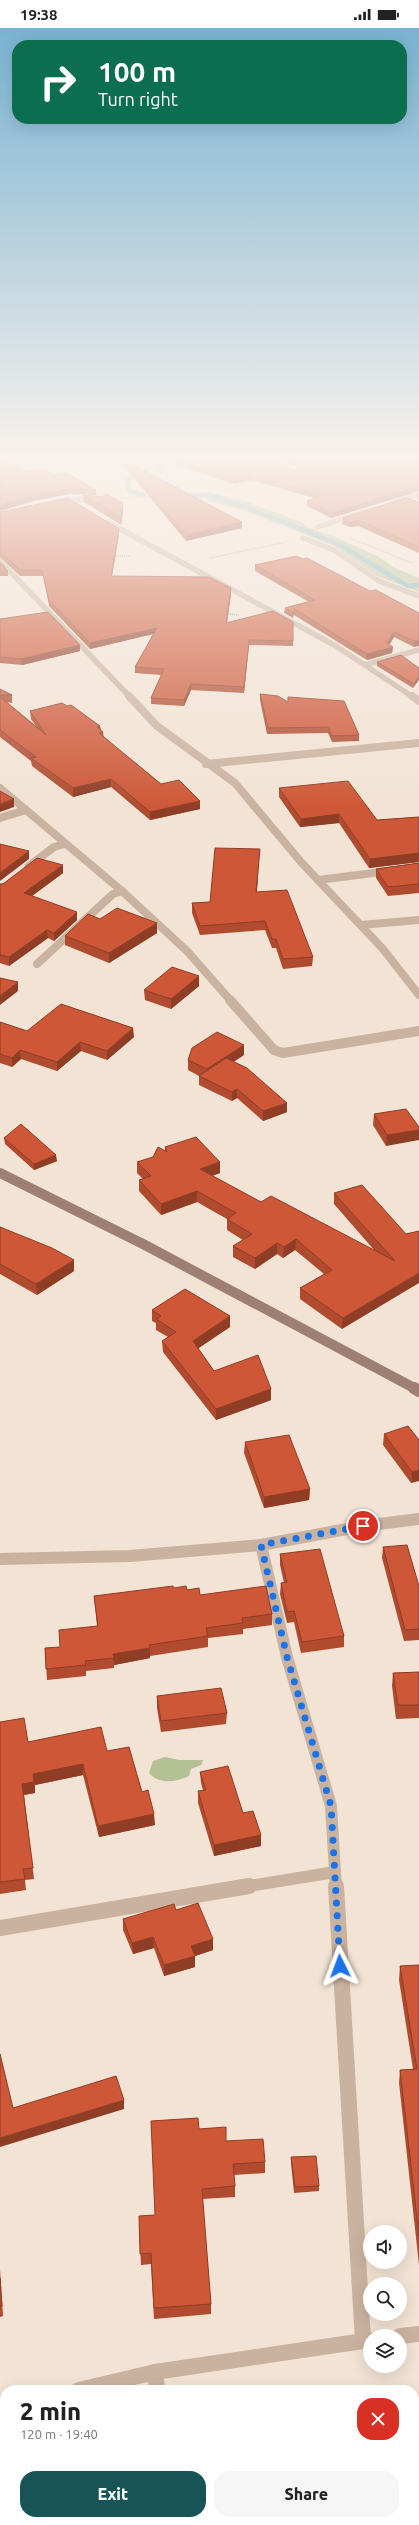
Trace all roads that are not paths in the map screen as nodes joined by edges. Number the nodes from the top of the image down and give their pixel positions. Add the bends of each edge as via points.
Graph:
1 (16, 577) edge
2 (207, 577) edge
3 (372, 577) edge
4 (419, 596) edge
5 (419, 650) edge
6 (365, 665) junction
7 (419, 701) edge
8 (419, 743) edge
9 (206, 764) junction
10 (0, 788) edge
11 (26, 810) junction
12 (0, 818) edge
13 (64, 844) junction
14 (24, 870) edge
15 (396, 870) edge
16 (318, 880) junction
17 (122, 890) junction
18 (419, 920) edge
19 (361, 926) junction
20 (37, 964) dead end
21 (419, 995) edge
22 (419, 1031) edge
23 (0, 1173) edge
24 (419, 1391) edge
25 (419, 1519) edge
26 (261, 1545) junction
27 (0, 1559) edge
28 (335, 1872) junction
29 (0, 1928) edge
30 (365, 2329) edge
31 (419, 2334) edge
32 (407, 2335) edge
33 (363, 2340) edge
34 (155, 2372) junction
35 (100, 2385) edge
36 (156, 2385) edge

1 - 9 street via 157,726
2 - 6 street via 336,646
3 - 4 street
5 - 6 street
6 - 7 street
8 - 9 street
9 - 16 street via 235,783
10 - 11 street
11 - 12 street
11 - 13 street
13 - 14 street via 54,847
13 - 17 street
15 - 16 street
16 - 19 street
17 - 20 street via 113,894
17 - 22 street via 187,951 274,1050 283,1053 302,1051
18 - 19 street
19 - 21 street via 383,949
23 - 24 main road via 143,1244
25 - 26 street via 363,1526
26 - 27 street via 176,1554 59,1560
26 - 28 street via 287,1657 331,1806
28 - 29 street
28 - 30 street
31 - 32 street
33 - 34 street
34 - 35 street
34 - 36 street

